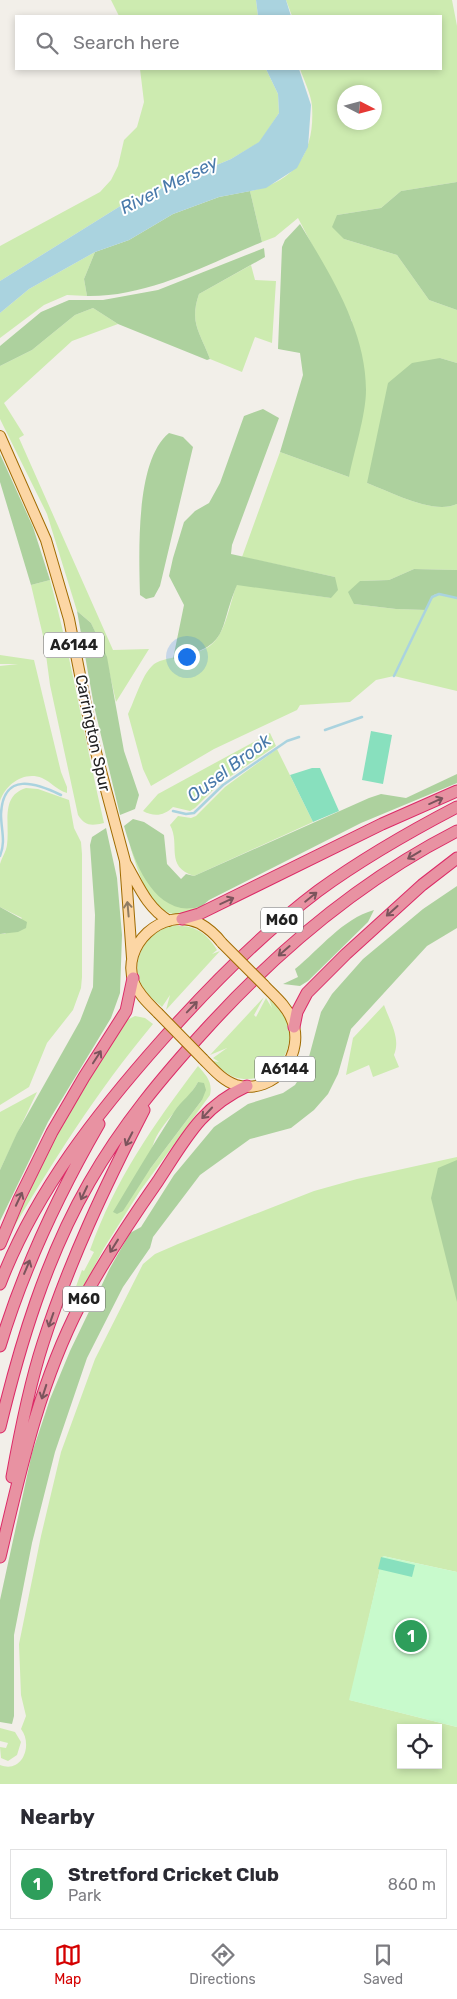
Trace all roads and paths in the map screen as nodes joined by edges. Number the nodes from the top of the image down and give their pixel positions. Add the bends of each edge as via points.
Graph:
1 (0, 436) edge
2 (457, 792) edge
3 (457, 807) edge
4 (457, 831) edge
5 (457, 858) edge
6 (125, 861) junction
7 (182, 919) junction
8 (169, 921) junction
9 (132, 958) junction
10 (133, 978) junction
11 (294, 1027) junction
12 (190, 1046) junction
13 (136, 1070) junction
14 (159, 1080) junction
15 (247, 1086) junction
16 (0, 1244) edge
17 (0, 1284) edge
18 (0, 1346) edge
19 (0, 1427) edge
20 (0, 1542) edge
21 (0, 1557) edge

1 - 6 main road, Carrington Spur / A6144 via 35,510 56,570 69,619 92,741
7 -> 2 highway, M60
13 -> 3 highway, M60 via 226,972 275,926 356,865 402,835
4 -> 12 highway, M60 via 392,868 306,932 241,991
5 -> 11 highway via 422,885 307,993 297,1012
6 - 8 main road, Carrington Spur / A6144 via 146,900
9 -> 6 main road, Carrington Spur / A6144
7 - 8 main road
7 - 11 main road, bridge via 198,923 222,943 285,1008
8 - 9 main road via 151,929 142,938
9 - 10 main road, A6144
10 - 12 main road, A6144, bridge via 140,993
16 -> 10 highway via 52,1132 126,1011
11 - 15 main road, A6144 via 295,1044 286,1067 268,1082
12 - 14 highway, M60
12 - 15 main road, A6144, bridge via 223,1078 236,1085
13 - 17 highway, M60 via 78,1140 37,1209
18 -> 13 highway, M60 via 26,1270 71,1173 104,1115
14 -> 19 highway, M60 via 124,1127 89,1183 50,1266
14 -> 20 highway, M60 via 100,1196 45,1336 16,1455
15 -> 21 highway, M60 via 226,1096 198,1123 113,1247 79,1306 53,1365 34,1425

